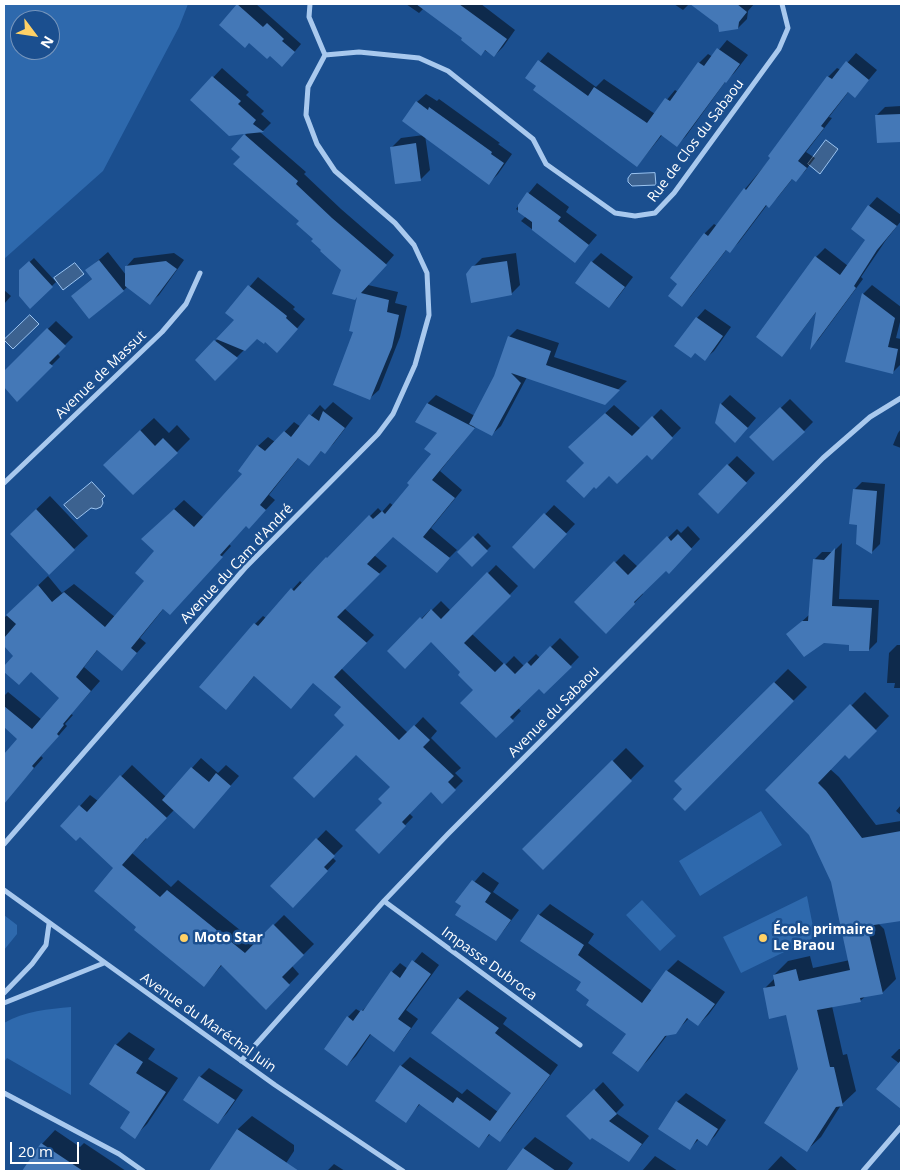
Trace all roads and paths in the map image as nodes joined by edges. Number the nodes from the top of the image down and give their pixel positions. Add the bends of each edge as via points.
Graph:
1 (310, 4) edge
2 (782, 4) edge
3 (325, 54) junction
4 (200, 273) dead end
5 (901, 398) edge
6 (4, 483) edge
7 (4, 844) edge
8 (4, 890) edge
9 (384, 901) junction
10 (49, 924) junction
11 (104, 963) junction
12 (4, 993) edge
13 (4, 1003) edge
14 (580, 1045) dead end
15 (241, 1060) junction
16 (4, 1092) edge
17 (901, 1127) edge
18 (144, 1171) edge
19 (403, 1171) edge
20 (863, 1171) edge

1 - 3 street via 309,17
2 - 3 street, Rue de Clos du Sabaou via 788,28 779,49 674,193 655,213 635,216 615,213 546,164 533,139 448,71 419,58 359,52
3 - 7 street, Avenue du Cam d'André via 308,87 306,116 317,144 336,171 394,223 414,246 427,273 429,315 415,365 393,414 378,434 245,568
4 - 6 street, Avenue de Massut via 186,304 162,332
5 - 9 street, Avenue du Sabaou via 870,417 823,458
8 - 10 street, Avenue du Maréchal Juin
9 - 14 street, Impasse Dubroca
9 - 15 street, Avenue du Sabaou
10 - 11 street, Avenue du Maréchal Juin
10 - 12 street via 46,944
11 - 13 street
11 - 15 street, Avenue du Maréchal Juin
15 - 19 street, Avenue du Maréchal Juin
16 - 18 street via 119,1154
17 - 20 street

